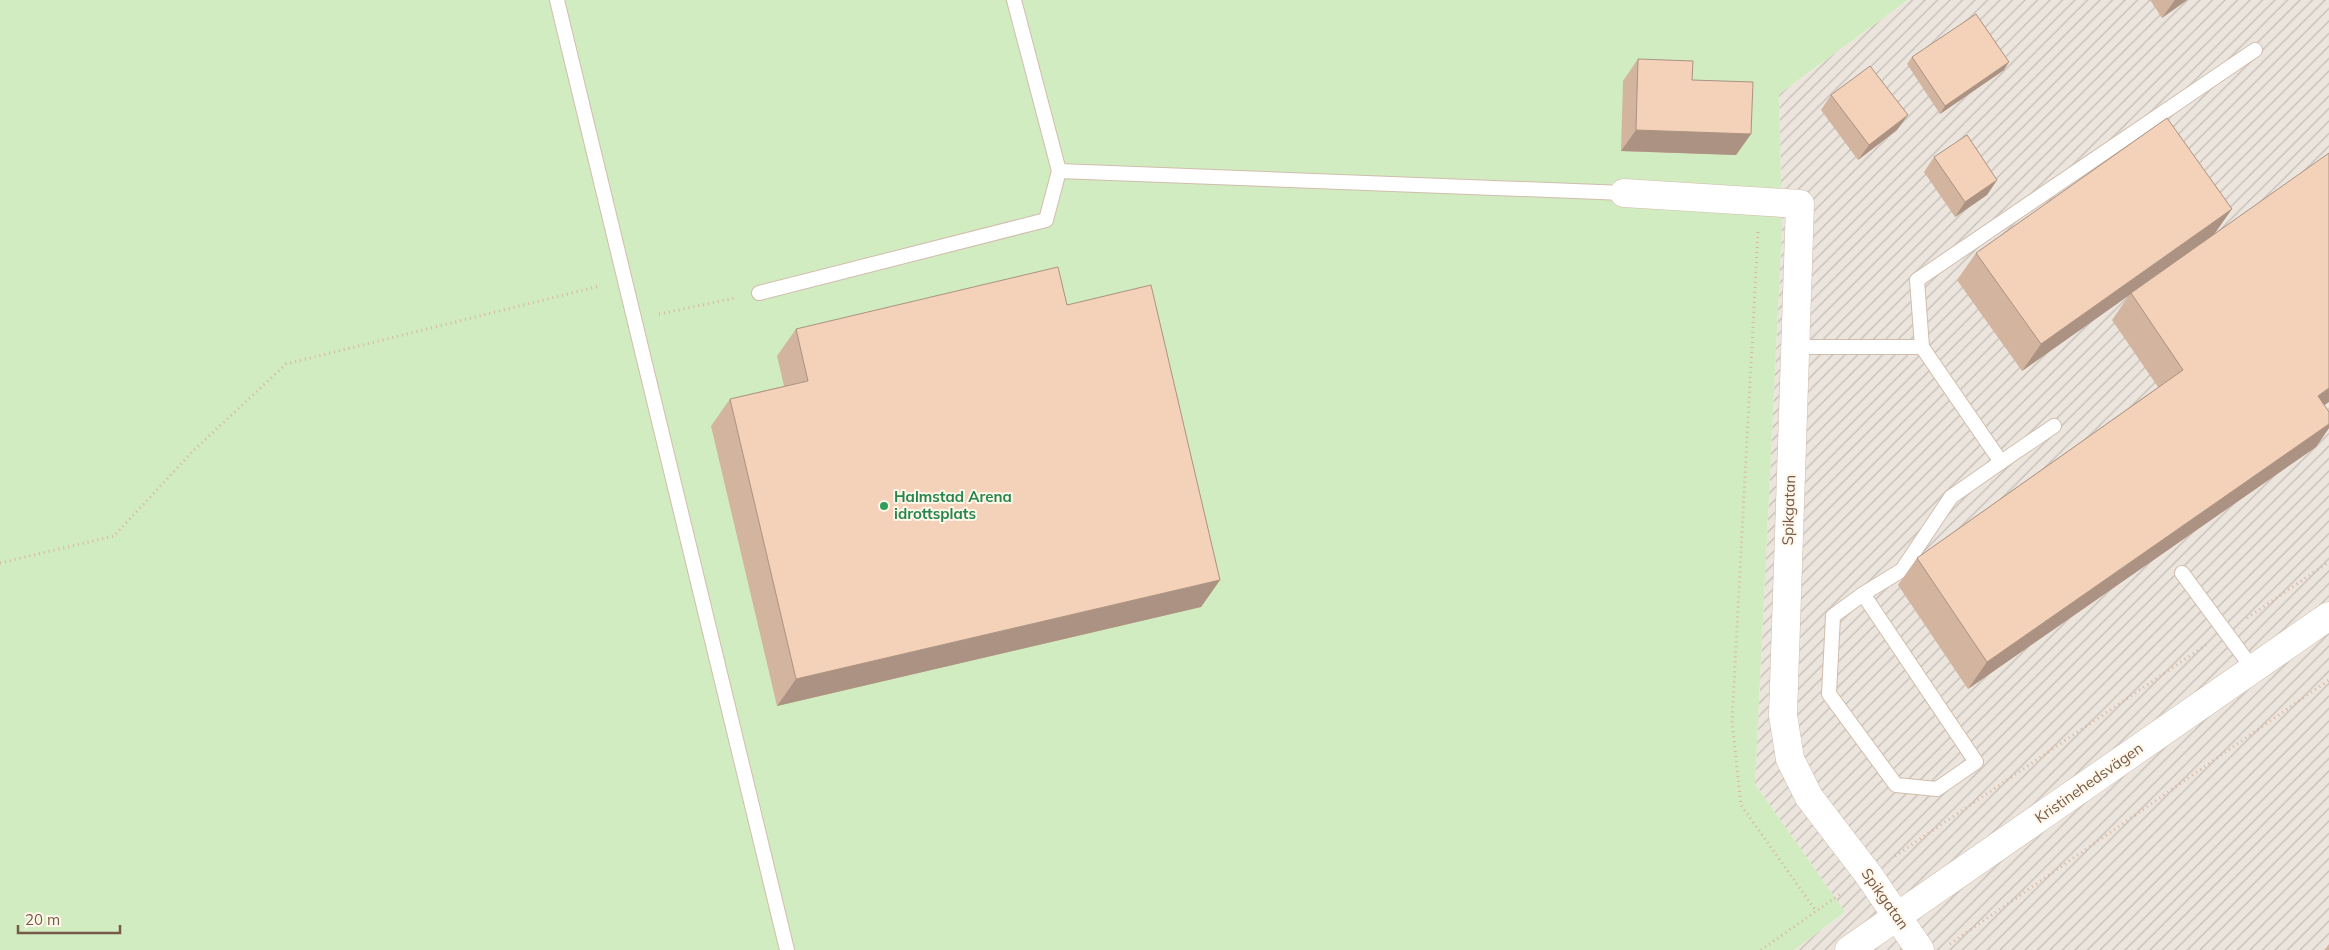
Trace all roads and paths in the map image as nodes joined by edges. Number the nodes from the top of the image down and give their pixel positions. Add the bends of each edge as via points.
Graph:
1 (557, 0) edge
2 (1014, 0) edge
3 (2255, 50) dead end
4 (1059, 171) junction
5 (1624, 194) joint
6 (1759, 202) junction
7 (625, 280) junction
8 (759, 293) joint
9 (635, 319) junction
10 (1795, 347) junction
11 (1922, 347) junction
12 (2054, 426) dead end
13 (2001, 462) junction
14 (2329, 562) edge
15 (0, 563) edge
16 (2182, 573) dead end
17 (1863, 594) junction
18 (2329, 616) edge
19 (2226, 632) junction
20 (2253, 669) junction
21 (2329, 680) edge
22 (1868, 874) junction
23 (1816, 911) junction
24 (1898, 916) junction
25 (786, 950) edge
26 (1761, 950) edge
27 (1849, 950) edge
28 (1920, 950) edge
29 (1942, 950) edge

1 - 7 lane
2 - 4 lane
3 - 11 lane via 2161,121 1917,280
4 - 5 lane
4 - 8 lane via 1046,220
5 - 6 street, Spikgatan
6 - 10 street, Spikgatan via 1800,204
6 - 23 path via 1732,721 1741,805
7 - 9 lane
7 - 15 path via 286,364 193,451 114,536
8 - 9 path
9 - 25 lane
10 - 11 lane
10 - 22 street, Spikgatan via 1783,715 1790,759 1809,797
11 - 13 lane
12 - 13 lane
13 - 17 lane via 1950,497 1902,570
14 - 19 path
16 - 19 lane
17 - 17 lane via 1976,762 1937,789 1896,785 1829,694 1833,616
18 - 20 street, Kristinehedsvägen
19 - 20 lane
19 - 22 path
20 - 24 street, Kristinehedsvägen
21 - 29 path
22 - 23 path
22 - 24 street, Spikgatan
23 - 26 path
24 - 27 street, Kristinehedsvägen
24 - 28 street, Spikgatan

